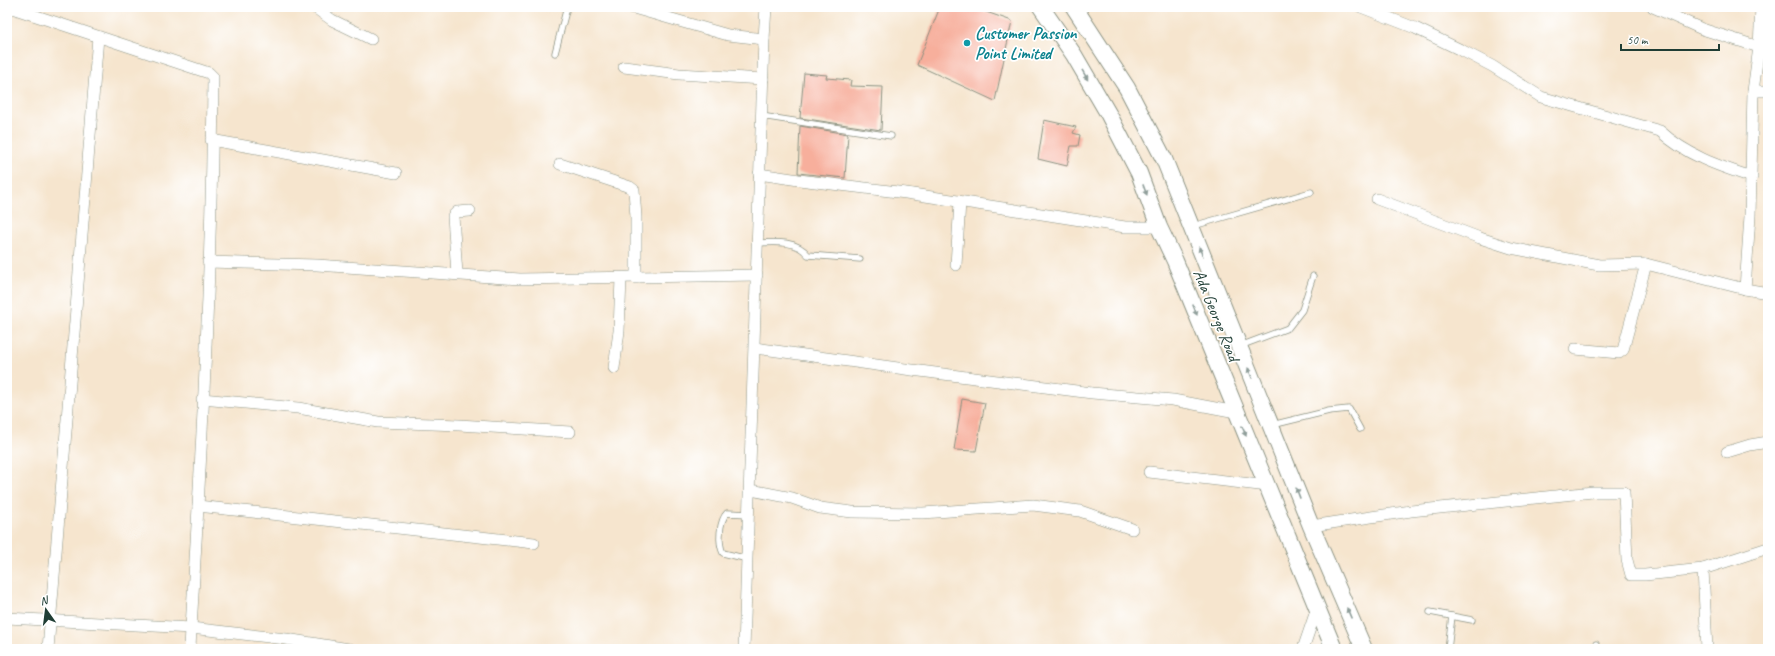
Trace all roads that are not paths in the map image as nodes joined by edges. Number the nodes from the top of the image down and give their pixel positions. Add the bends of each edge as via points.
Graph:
1 (9, 7) edge
2 (314, 7) edge
3 (567, 7) edge
4 (630, 7) edge
5 (766, 7) edge
6 (1041, 7) edge
7 (1074, 7) edge
8 (1361, 7) edge
9 (1653, 7) edge
10 (1761, 7) edge
11 (98, 37) junction
12 (370, 39) dead end
13 (764, 39) junction
14 (1759, 47) junction
15 (555, 53) dead end
16 (624, 67) dead end
17 (762, 79) junction
18 (1768, 91) edge
19 (1753, 92) junction
20 (761, 116) junction
21 (891, 136) dead end
22 (211, 140) junction
23 (560, 164) dead end
24 (396, 174) dead end
25 (759, 174) junction
26 (1752, 176) junction
27 (1311, 192) dead end
28 (1377, 199) dead end
29 (960, 202) junction
30 (470, 211) dead end
31 (1159, 227) junction
32 (1191, 227) junction
33 (758, 243) junction
34 (860, 259) dead end
35 (208, 262) junction
36 (1646, 264) junction
37 (956, 266) dead end
38 (457, 274) junction
39 (757, 275) junction
40 (1313, 276) dead end
41 (621, 278) junction
42 (636, 278) junction
43 (1745, 289) junction
44 (1768, 293) edge
45 (1240, 346) junction
46 (755, 348) junction
47 (1575, 349) dead end
48 (614, 368) dead end
49 (202, 399) junction
50 (1236, 412) junction
51 (1271, 425) junction
52 (1360, 430) dead end
53 (570, 432) dead end
54 (1768, 442) edge
55 (1727, 452) dead end
56 (1149, 472) dead end
57 (1268, 486) junction
58 (751, 490) junction
59 (198, 506) junction
60 (750, 514) junction
61 (1311, 526) junction
62 (1132, 529) dead end
63 (534, 543) dead end
64 (1768, 548) edge
65 (748, 560) junction
66 (1703, 569) junction
67 (1317, 608) junction
68 (1430, 612) dead end
69 (1452, 616) junction
70 (7, 618) edge
71 (50, 620) junction
72 (1472, 620) dead end
73 (191, 628) junction
74 (48, 649) edge
75 (190, 649) edge
76 (349, 649) edge
77 (744, 649) edge
78 (1303, 649) edge
79 (1334, 649) edge
80 (1364, 649) edge
81 (1448, 649) edge
82 (1707, 649) edge

1 - 11 street
2 - 12 street via 332,20
3 - 15 lane
4 - 13 street via 728,35
5 - 13 street
6 -> 31 main road, Ada George Road via 1074,55 1109,115 1139,174
7 - 32 main road, Ada George Road via 1127,88 1164,159
8 - 26 street via 1464,51 1541,97 1660,131 1674,144 1715,165
9 - 14 street via 1702,29
10 - 14 street
11 - 22 street via 212,75
11 - 71 street via 76,330
13 - 17 street
14 - 19 street
16 - 17 street via 679,74
17 - 20 street
18 - 19 street
19 - 26 street
20 - 21 lane
20 - 25 street
22 - 24 street
22 - 35 street
23 - 42 street via 634,190
25 - 29 street
25 - 33 street
26 - 43 street
27 - 32 lane
28 - 36 street via 1511,248 1599,265
29 - 31 street via 1125,227
29 - 37 street
30 - 38 street via 457,212 453,216
31 -> 50 main road, Ada George Road
45 -> 32 main road, Ada George Road
33 - 34 lane via 784,242 803,248 808,255
33 - 39 street
35 - 38 street via 317,265
35 - 49 street
36 - 43 street
36 - 47 street via 1623,350 1619,353
38 - 41 street via 520,278
39 - 42 street
39 - 46 street
40 - 45 lane via 1302,310 1288,328
41 - 42 street
41 - 48 street via 619,331
43 - 44 street
51 -> 45 main road, Ada George Road
46 - 50 street via 1092,393 1173,400
46 - 58 street
49 - 53 street via 298,408 378,422 459,424
49 - 59 street
50 -> 57 main road, Ada George Road
51 - 52 lane via 1329,411 1349,409
61 -> 51 main road, Ada George Road
54 - 55 street
56 - 57 street
57 - 67 main road, Ada George Road
58 - 60 street
58 - 62 street via 792,498 820,508 852,512 923,513 1033,505 1080,511
59 - 63 street
59 - 73 street
60 - 65 street
60 - 65 lane via 727,513 723,517 720,546 722,553
61 - 66 street via 1411,511 1593,492 1624,492 1627,560 1631,575
80 -> 61 main road, Ada George Road
64 - 66 street
65 - 77 street
66 - 82 street
67 - 78 street
67 - 79 main road, Ada George Road
68 - 69 lane
69 - 72 lane
69 - 81 lane
70 - 71 street
71 - 73 street
71 - 74 street
73 - 75 street
73 - 76 street

